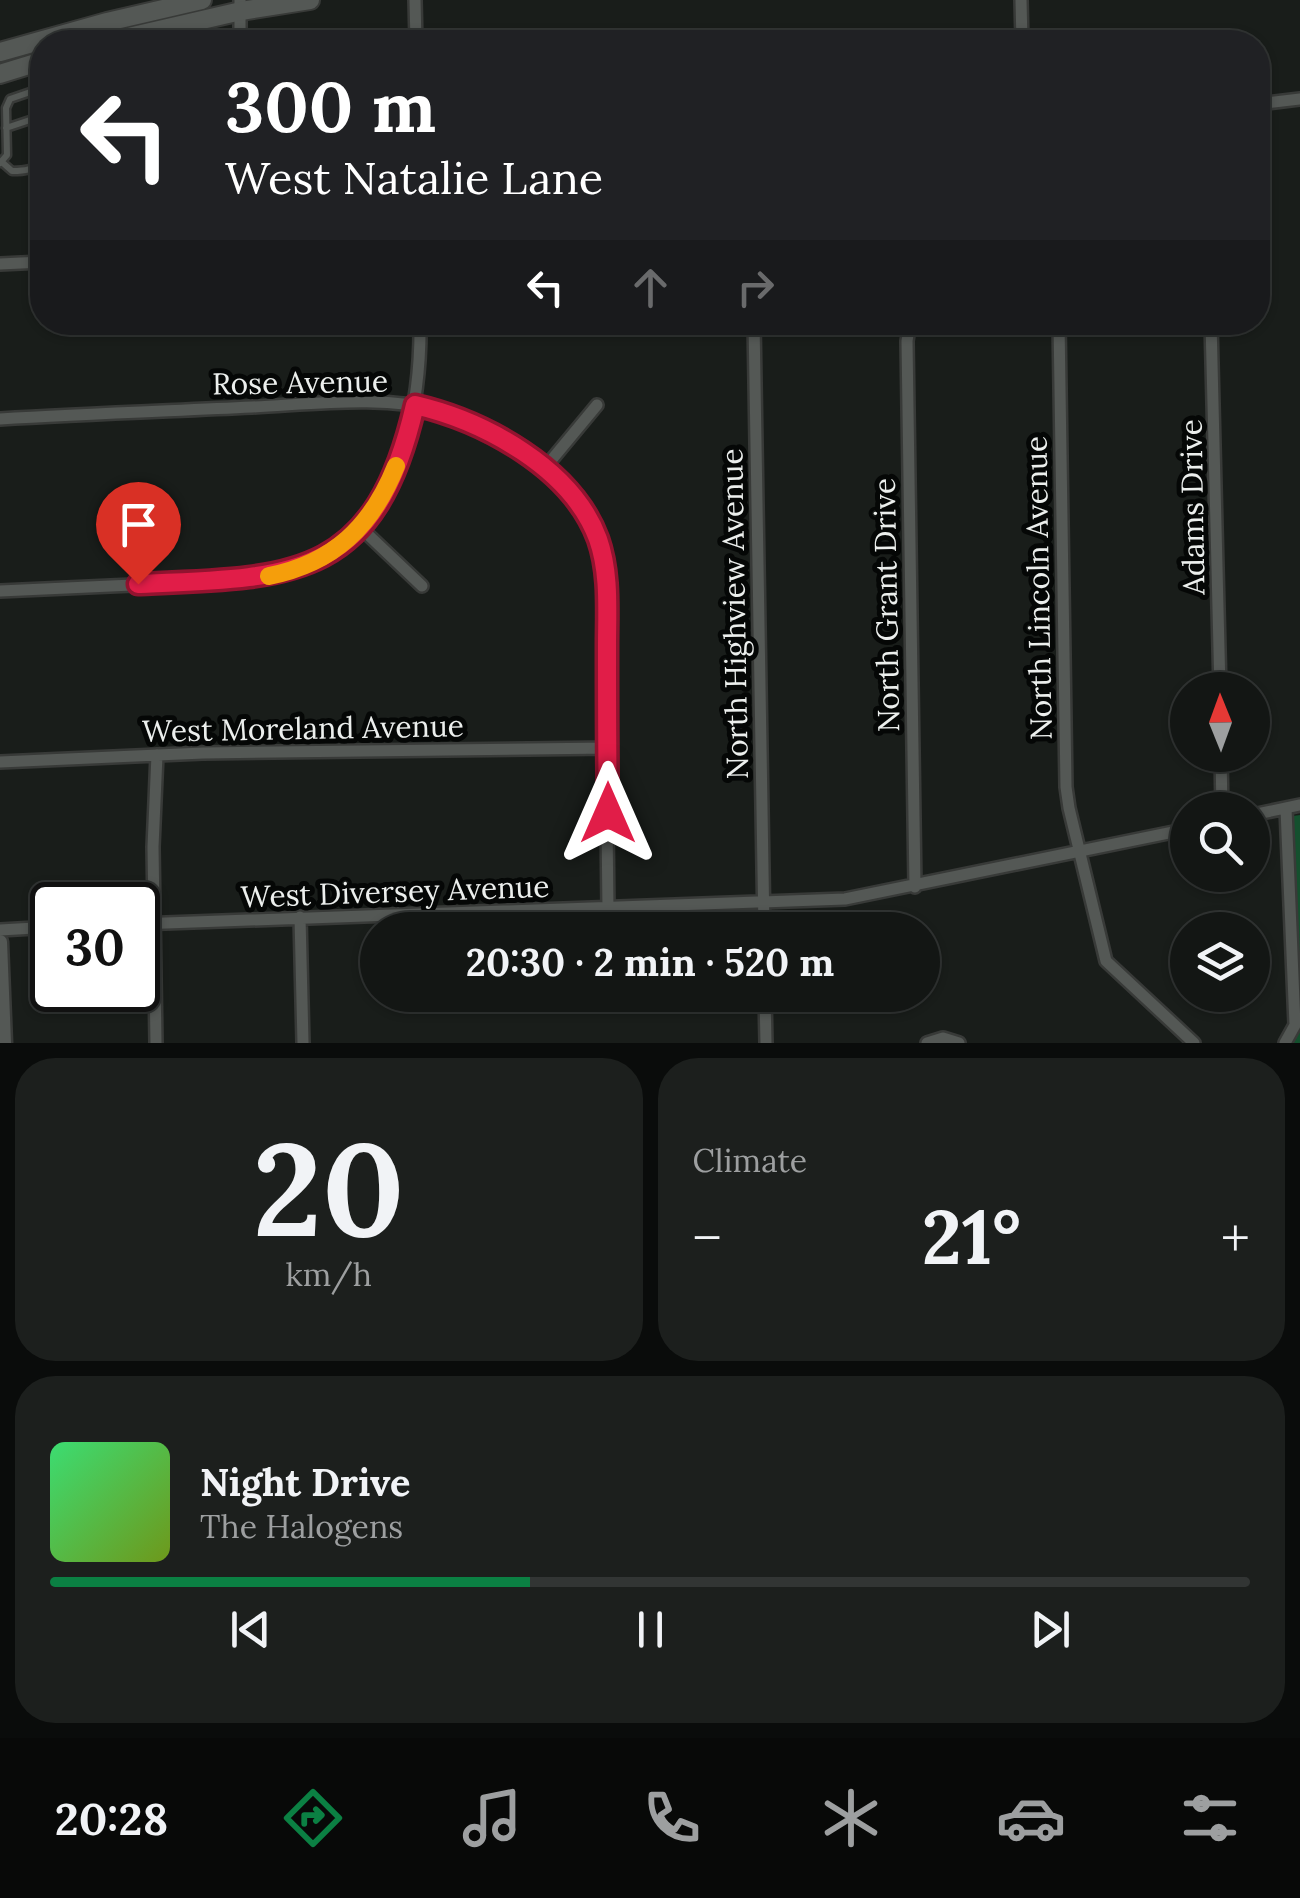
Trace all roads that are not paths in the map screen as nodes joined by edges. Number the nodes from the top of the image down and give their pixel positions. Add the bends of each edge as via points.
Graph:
1 (202, 0) edge
2 (310, 0) edge
3 (414, 0) edge
4 (1020, 0) edge
5 (240, 6) edge
6 (78, 30) edge
7 (151, 30) edge
8 (415, 30) edge
9 (1021, 30) edge
10 (30, 44) edge
11 (0, 52) edge
12 (30, 65) edge
13 (0, 74) edge
14 (30, 92) edge
15 (1300, 100) edge
16 (1270, 103) edge
17 (30, 120) edge
18 (6, 128) junction
19 (2, 163) edge
20 (30, 170) edge
21 (30, 263) edge
22 (0, 264) edge
23 (420, 335) edge
24 (754, 335) edge
25 (908, 335) edge
26 (1059, 335) edge
27 (1211, 335) edge
28 (415, 405) junction
29 (596, 405) dead end
30 (0, 419) edge
31 (544, 470) junction
32 (361, 528) junction
33 (422, 586) dead end
34 (0, 590) edge
35 (1220, 672) edge
36 (608, 748) junction
37 (156, 755) junction
38 (0, 762) edge
39 (1300, 805) edge
40 (1286, 808) junction
41 (1270, 811) edge
42 (1170, 833) edge
43 (1080, 852) junction
44 (154, 882) edge
45 (915, 887) junction
46 (764, 904) junction
47 (608, 910) junction
48 (764, 912) edge
49 (300, 917) junction
50 (160, 924) edge
51 (30, 928) edge
52 (0, 930) edge
53 (0, 942) edge
54 (155, 1012) edge
55 (765, 1012) edge
56 (1188, 1041) edge
57 (4, 1043) edge
58 (156, 1043) edge
59 (304, 1043) edge
60 (766, 1043) edge
61 (927, 1043) edge
62 (959, 1043) edge
63 (1285, 1043) edge

1 - 6 main road
2 - 5 main road
3 - 8 street
4 - 9 street
5 - 7 main road
10 - 11 main road
12 - 13 main road
14 - 18 lane via 10,100
15 - 16 street
17 - 18 lane
18 - 19 lane
19 - 20 lane via 12,171
21 - 22 street
23 - 28 street
24 - 46 street, North Highview Avenue
25 - 45 street, North Grant Drive
26 - 43 street, North Lincoln Avenue via 1066,787
27 - 35 street, Adams Drive
28 - 30 street, Rose Avenue
28 - 31 street, Rose Avenue via 496,433
28 - 32 street via 394,472
29 - 31 street
31 - 36 street, Rose Avenue via 582,508 600,543
32 - 33 street
32 - 34 street via 325,555 275,575
36 - 37 street, West Moreland Avenue
36 - 47 street, Rose Avenue
37 - 38 street, West Moreland Avenue
37 - 44 street
39 - 40 street
40 - 41 street
40 - 63 street via 1295,1025
42 - 43 street, West Diversey Avenue
43 - 45 street, West Diversey Avenue
43 - 56 street, North Lincoln Avenue via 1106,962
45 - 46 street, West Diversey Avenue
46 - 47 street, West Diversey Avenue
46 - 48 street, North Highview Avenue
47 - 49 street, West Diversey Avenue
49 - 50 street, West Diversey Avenue
49 - 59 street
51 - 52 street
53 - 57 street
54 - 58 street
55 - 60 street
61 - 62 street

